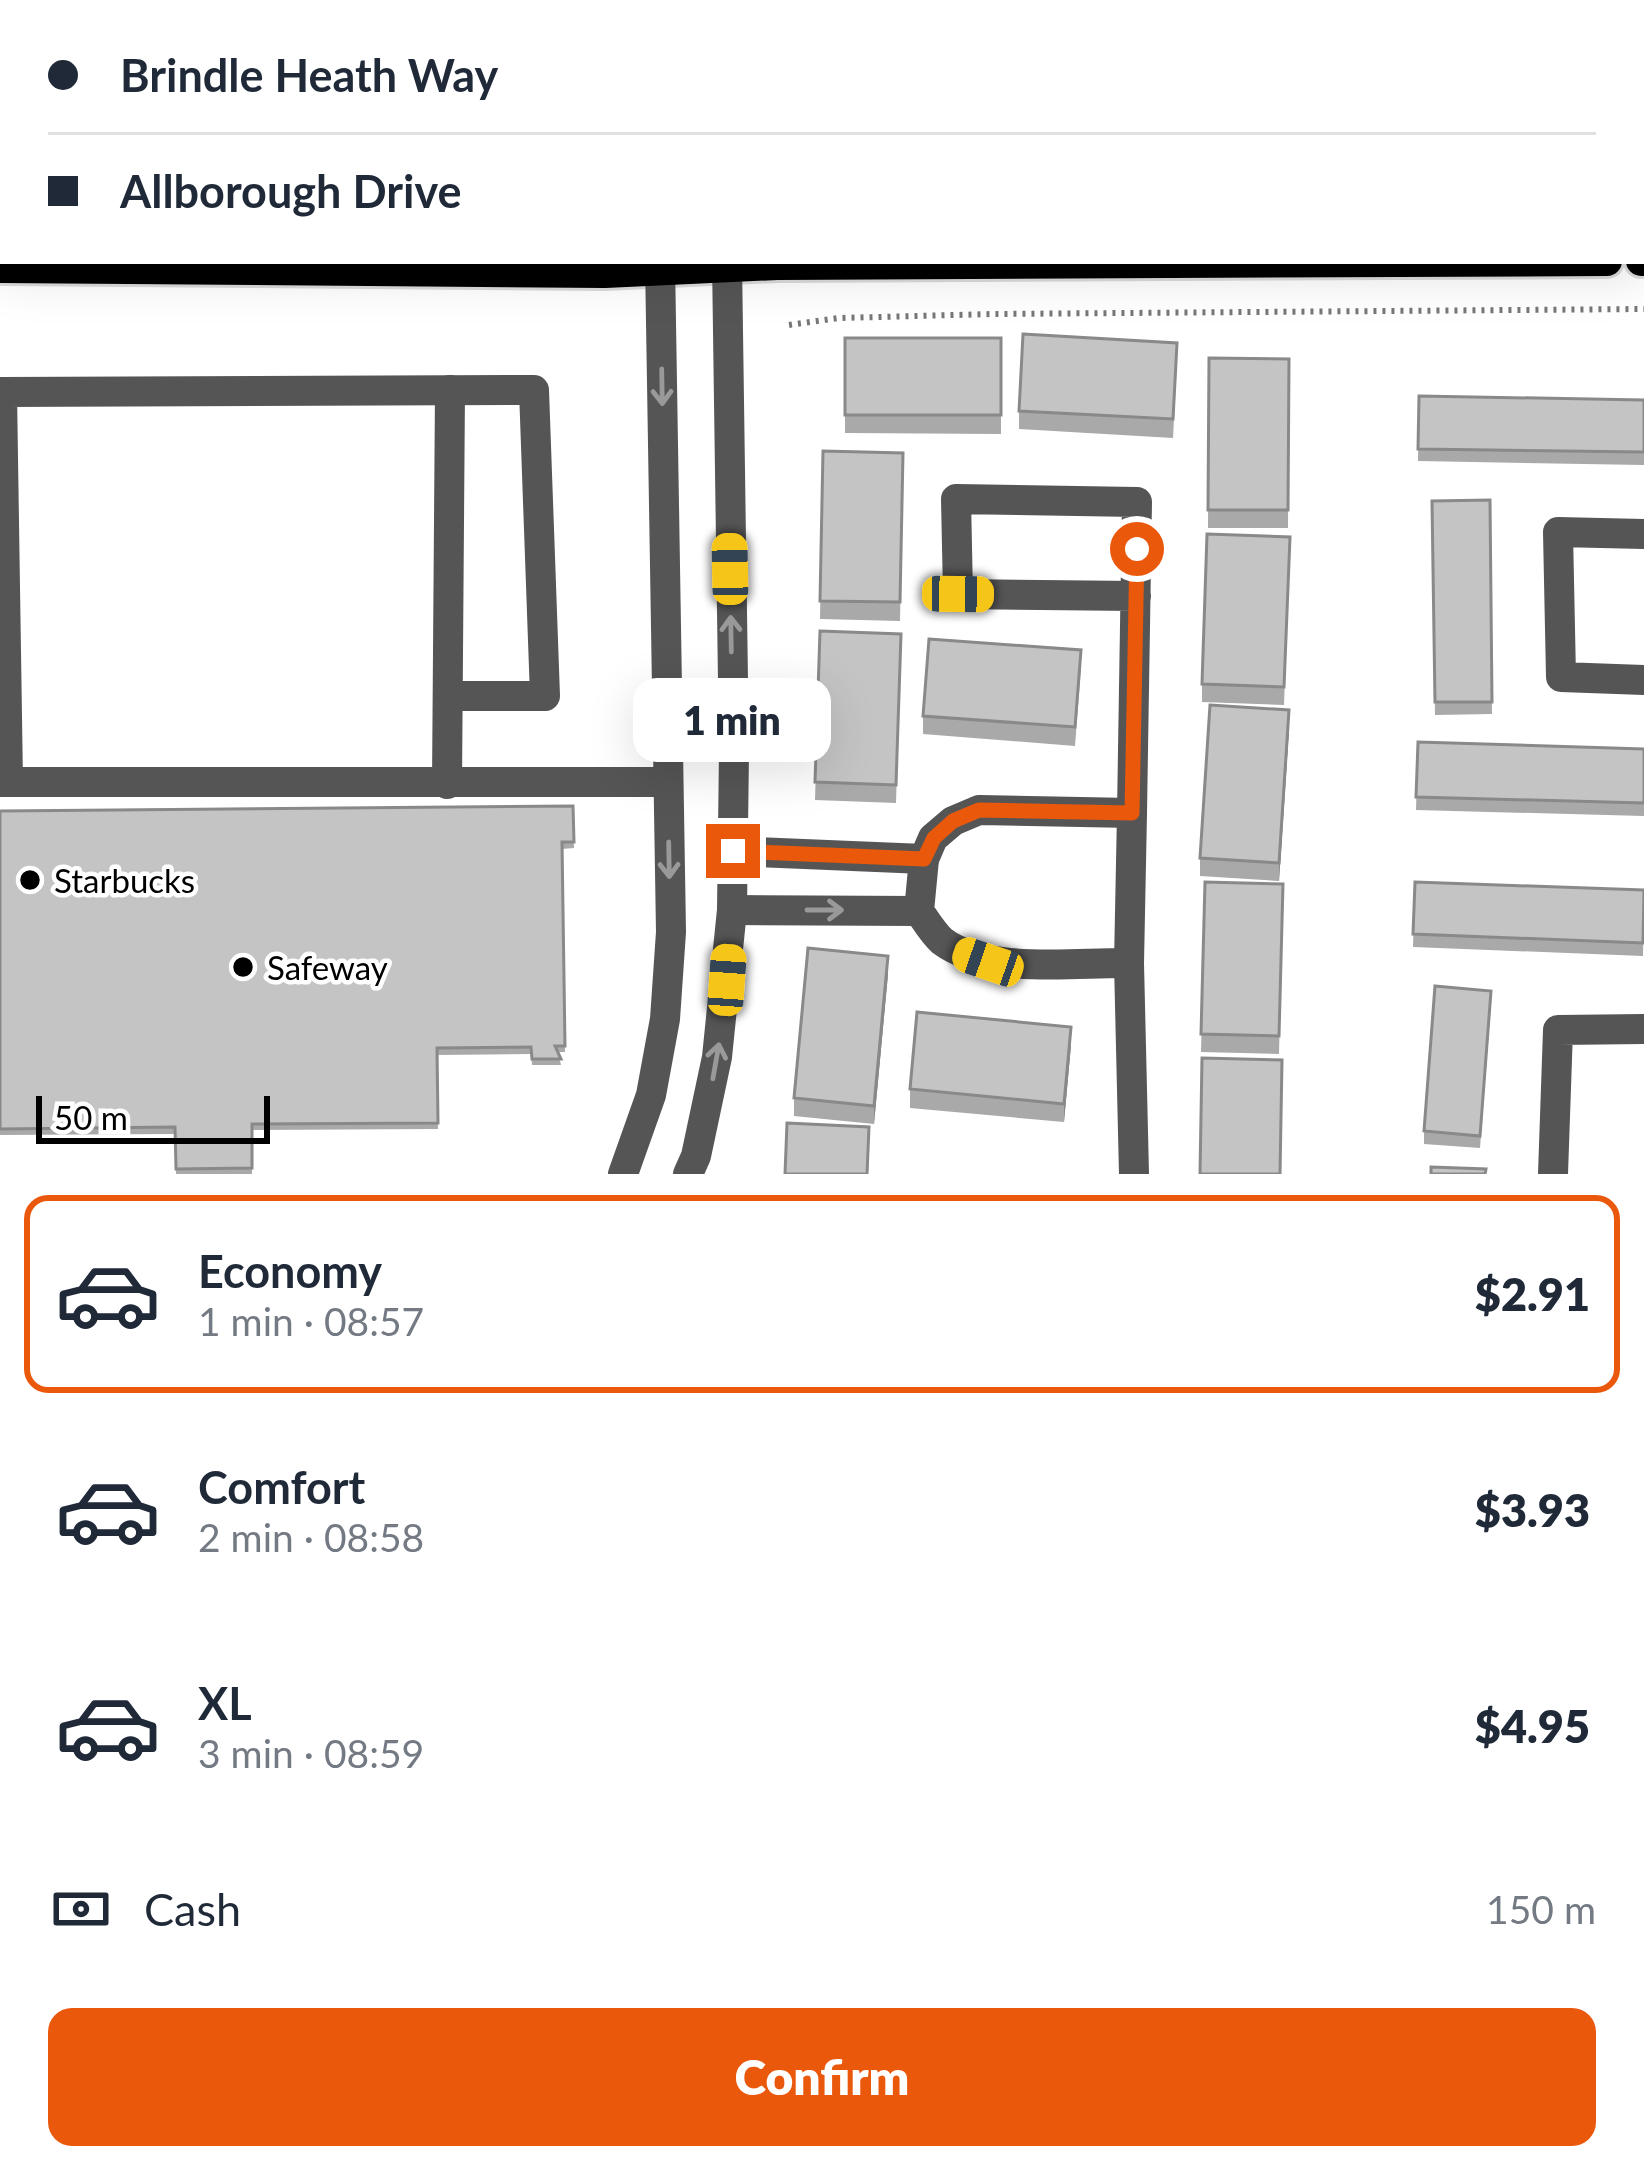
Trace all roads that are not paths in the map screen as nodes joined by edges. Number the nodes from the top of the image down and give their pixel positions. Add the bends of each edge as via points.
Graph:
1 (727, 264) edge
2 (660, 265) edge
3 (0, 268) edge
4 (450, 390) junction
5 (1644, 534) edge
6 (1136, 596) junction
7 (2, 603) edge
8 (1644, 680) edge
9 (448, 696) junction
10 (4, 782) edge
11 (668, 782) junction
12 (447, 784) junction
13 (1132, 813) junction
14 (733, 851) junction
15 (924, 859) junction
16 (732, 910) junction
17 (919, 911) junction
18 (1129, 963) junction
19 (1644, 1029) edge
20 (623, 1174) edge
21 (688, 1174) edge
22 (1134, 1174) edge
23 (1553, 1174) edge

1 - 2 main road
14 -> 1 street
2 - 3 main road via 584,273
2 -> 11 street
4 - 7 street via 2,392
4 - 9 street
4 - 9 street via 534,390 545,696
5 - 8 street via 1558,532 1561,677
6 - 6 street via 1138,502 956,499 958,594
6 - 13 street
7 - 10 street
9 - 12 street
10 - 12 street
11 - 12 street
11 -> 20 street via 665,1019 651,1095
13 - 15 street via 979,810 934,838
13 - 18 street
14 - 15 street
14 - 16 street
15 - 17 street
16 -> 17 street
21 -> 16 street via 717,1057
17 - 18 street via 938,938 988,962
18 - 22 street
19 - 23 street via 1558,1030

